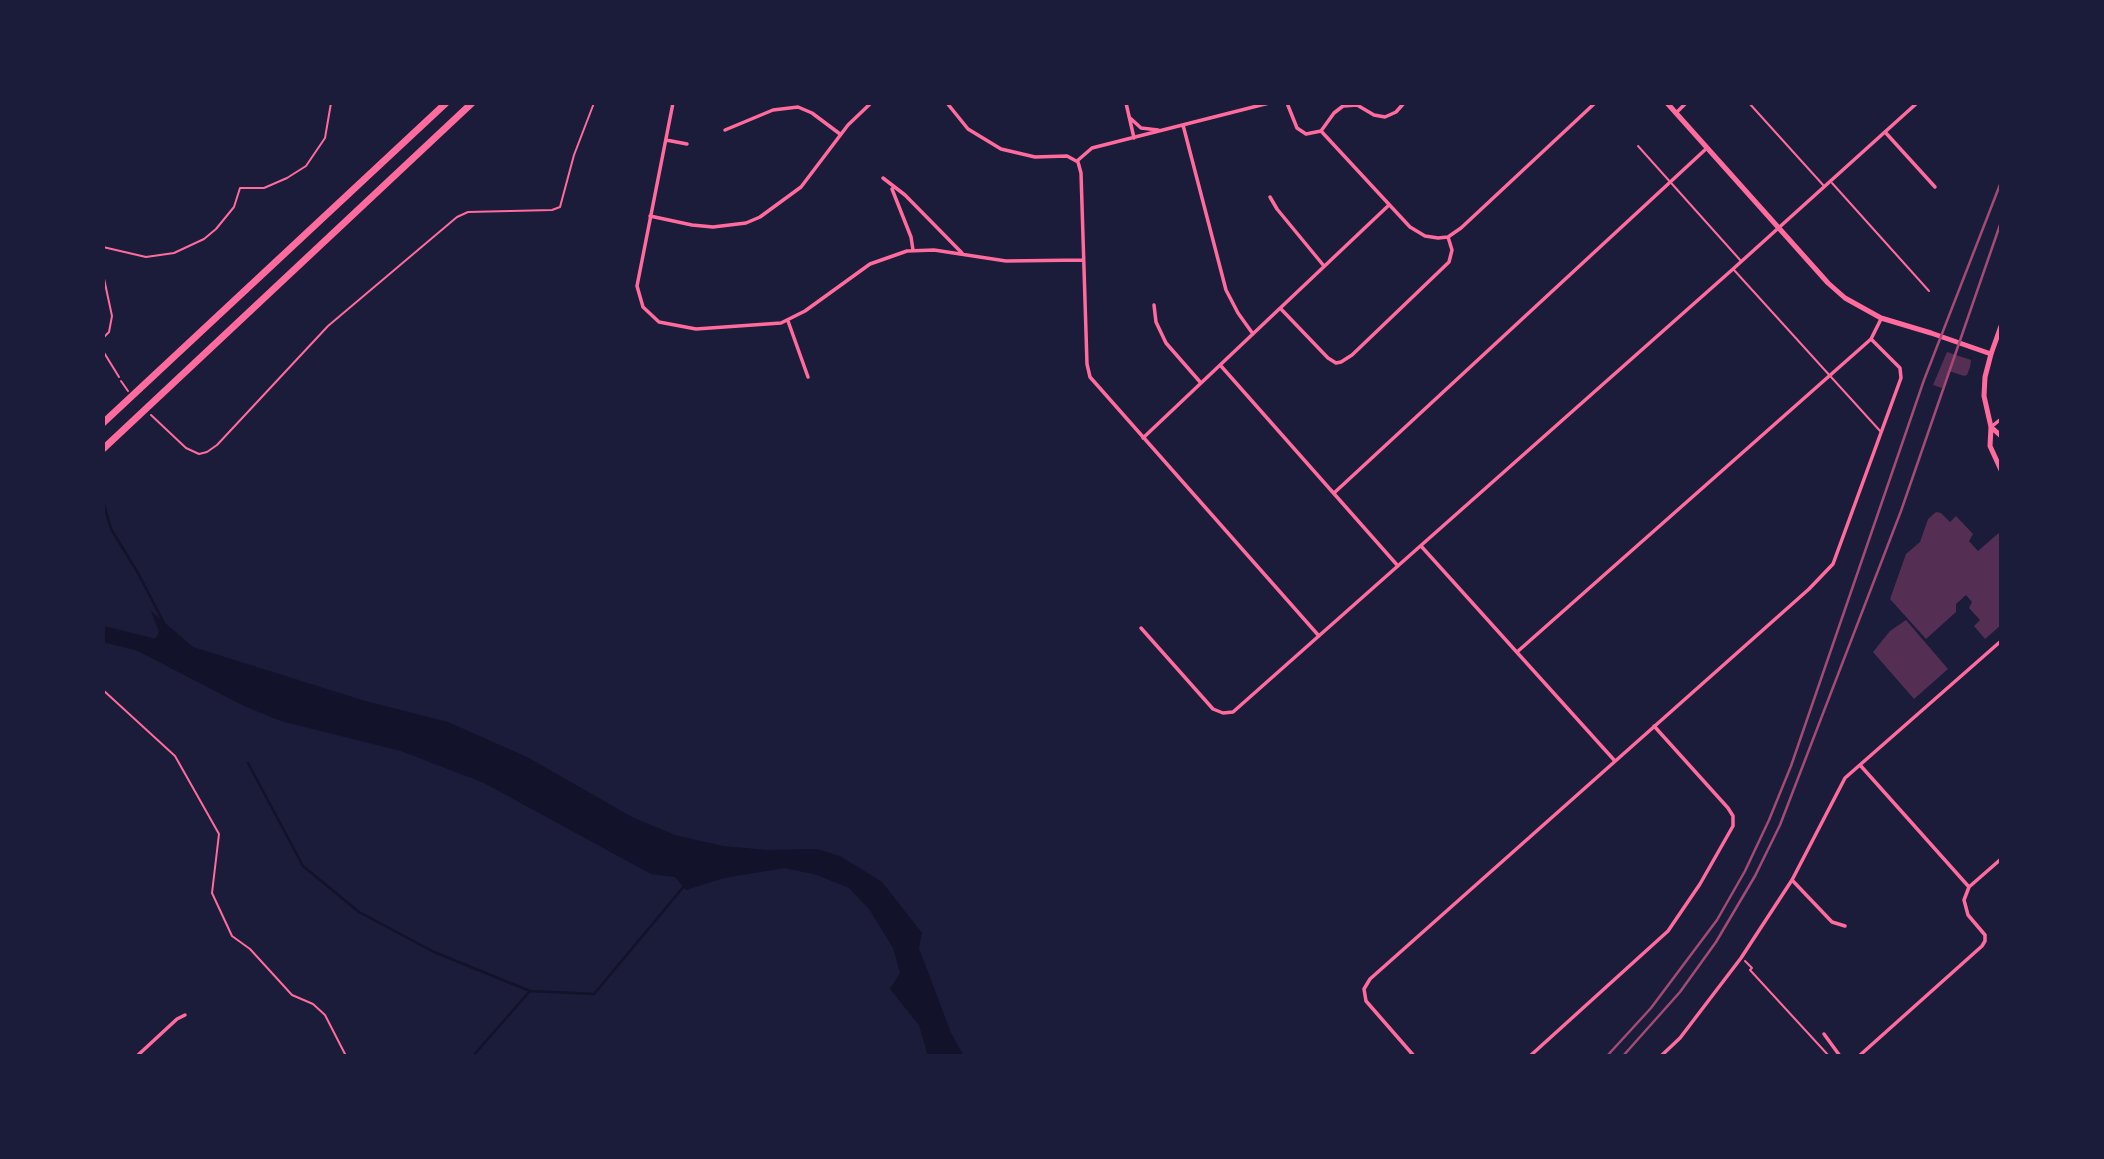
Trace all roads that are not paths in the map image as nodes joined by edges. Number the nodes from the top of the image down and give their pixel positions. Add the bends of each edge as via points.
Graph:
1 (446, 103) edge
2 (472, 103) edge
3 (673, 103) edge
4 (871, 103) edge
5 (947, 103) edge
6 (1126, 103) edge
7 (1269, 103) edge
8 (1287, 103) edge
9 (1404, 103) edge
10 (1595, 103) edge
11 (1667, 103) edge
12 (1686, 103) edge
13 (1749, 103) edge
14 (1917, 103) edge
15 (1676, 113) junction
16 (1129, 117) junction
17 (1182, 125) junction
18 (725, 130) dead end
19 (1161, 131) junction
20 (1321, 131) junction
21 (1885, 132) junction
22 (841, 134) junction
23 (1134, 138) junction
24 (666, 141) junction
25 (687, 144) dead end
26 (1638, 146) dead end
27 (1707, 148) junction
28 (1077, 161) junction
29 (883, 178) dead end
30 (1670, 182) junction
31 (1831, 182) junction
32 (892, 187) junction
33 (1825, 187) junction
34 (1936, 187) dead end
35 (1270, 197) dead end
36 (1389, 205) junction
37 (650, 216) junction
38 (1779, 228) junction
39 (1448, 237) junction
40 (913, 250) junction
41 (964, 254) junction
42 (1083, 260) junction
43 (1742, 261) junction
44 (1324, 266) junction
45 (1733, 269) junction
46 (103, 274) edge
47 (1929, 291) dead end
48 (1154, 305) dead end
49 (1280, 308) junction
50 (1881, 318) junction
51 (788, 321) junction
52 (2001, 326) edge
53 (1253, 334) junction
54 (103, 338) edge
55 (1871, 339) junction
56 (103, 351) edge
57 (1991, 354) junction
58 (1220, 365) junction
59 (1830, 376) junction
60 (119, 377) road end
61 (808, 377) dead end
62 (1201, 383) junction
63 (2001, 419) edge
64 (103, 423) edge
65 (1991, 427) junction
66 (1882, 433) junction
67 (2001, 436) edge
68 (1143, 438) junction
69 (103, 449) edge
70 (2001, 470) edge
71 (1334, 493) junction
72 (1421, 546) junction
73 (1398, 566) junction
74 (1141, 628) dead end
75 (1319, 636) junction
76 (2001, 641) edge
77 (1517, 652) junction
78 (1654, 726) junction
79 (1615, 761) junction
80 (1860, 765) junction
81 (2001, 859) edge
82 (1792, 880) junction
83 (1969, 887) junction
84 (1845, 926) dead end
85 (185, 1015) dead end
86 (1824, 1034) dead end
87 (137, 1056) edge
88 (1414, 1056) edge
89 (1530, 1056) edge
90 (1661, 1056) edge
91 (1840, 1056) edge
92 (1860, 1056) edge

1 - 64 highway
2 - 69 highway
3 - 24 street
4 - 22 street
5 - 28 street via 968,129 1001,149
6 - 16 street
7 - 17 street
8 - 20 street via 1297,128 1306,134
9 - 20 street via 1396,113 1380,117 1357,105 1343,106
10 - 39 street
11 - 15 main road
12 - 15 street
13 - 33 lane
14 - 21 street
15 - 27 main road
16 - 19 street via 1141,128
16 - 23 street
17 - 19 street
17 - 53 street via 1226,290
18 - 22 street via 772,110 798,107
19 - 23 street
20 - 36 street
21 - 31 street
21 - 34 street
22 - 37 street via 802,187 754,220 703,226
23 - 28 street via 1092,148
24 - 25 street
24 - 37 street
26 - 30 lane
27 - 30 street
27 - 38 main road
28 - 42 street
29 - 32 street
30 - 43 lane
30 - 71 street
31 - 33 street
31 - 47 lane
32 - 40 street
32 - 41 street
33 - 38 street
35 - 44 street
36 - 39 street via 1419,234
36 - 44 street
37 - 51 street via 637,286 640,302 650,316 664,324 696,329
38 - 43 street
38 - 50 main road via 1837,291
39 - 49 street via 1449,262 1341,362 1328,358
40 - 41 street
40 - 51 street via 870,264
41 - 42 street via 1006,261
42 - 68 street via 1088,371
43 - 45 street
44 - 49 street
45 - 59 lane
45 - 72 street
46 - 54 lane via 112,316
48 - 62 street via 1156,322 1170,348
49 - 53 street
50 - 55 street
50 - 57 main road
51 - 61 street
52 - 57 main road
53 - 58 street
55 - 59 street
55 - 66 street via 1902,372
56 - 60 lane
57 - 65 main road via 1984,389
58 - 62 street
58 - 71 street
59 - 66 lane
59 - 77 street
62 - 68 street
63 - 65 street
65 - 67 main road
65 - 70 main road via 1990,446
66 - 78 street via 1833,565
68 - 75 street
71 - 73 street
72 - 73 street
72 - 77 street
73 - 75 street
74 - 75 street via 1207,703 1223,713 1238,708
76 - 80 street
77 - 79 street
78 - 79 street
78 - 89 street via 1728,808 1733,826 1668,931
79 - 88 street via 1365,985 1367,1003
80 - 82 street via 1845,778
80 - 83 street
81 - 83 street
82 - 84 street via 1832,922
82 - 90 street via 1741,958
83 - 92 street via 1965,907 1985,942
85 - 87 street
86 - 91 street

